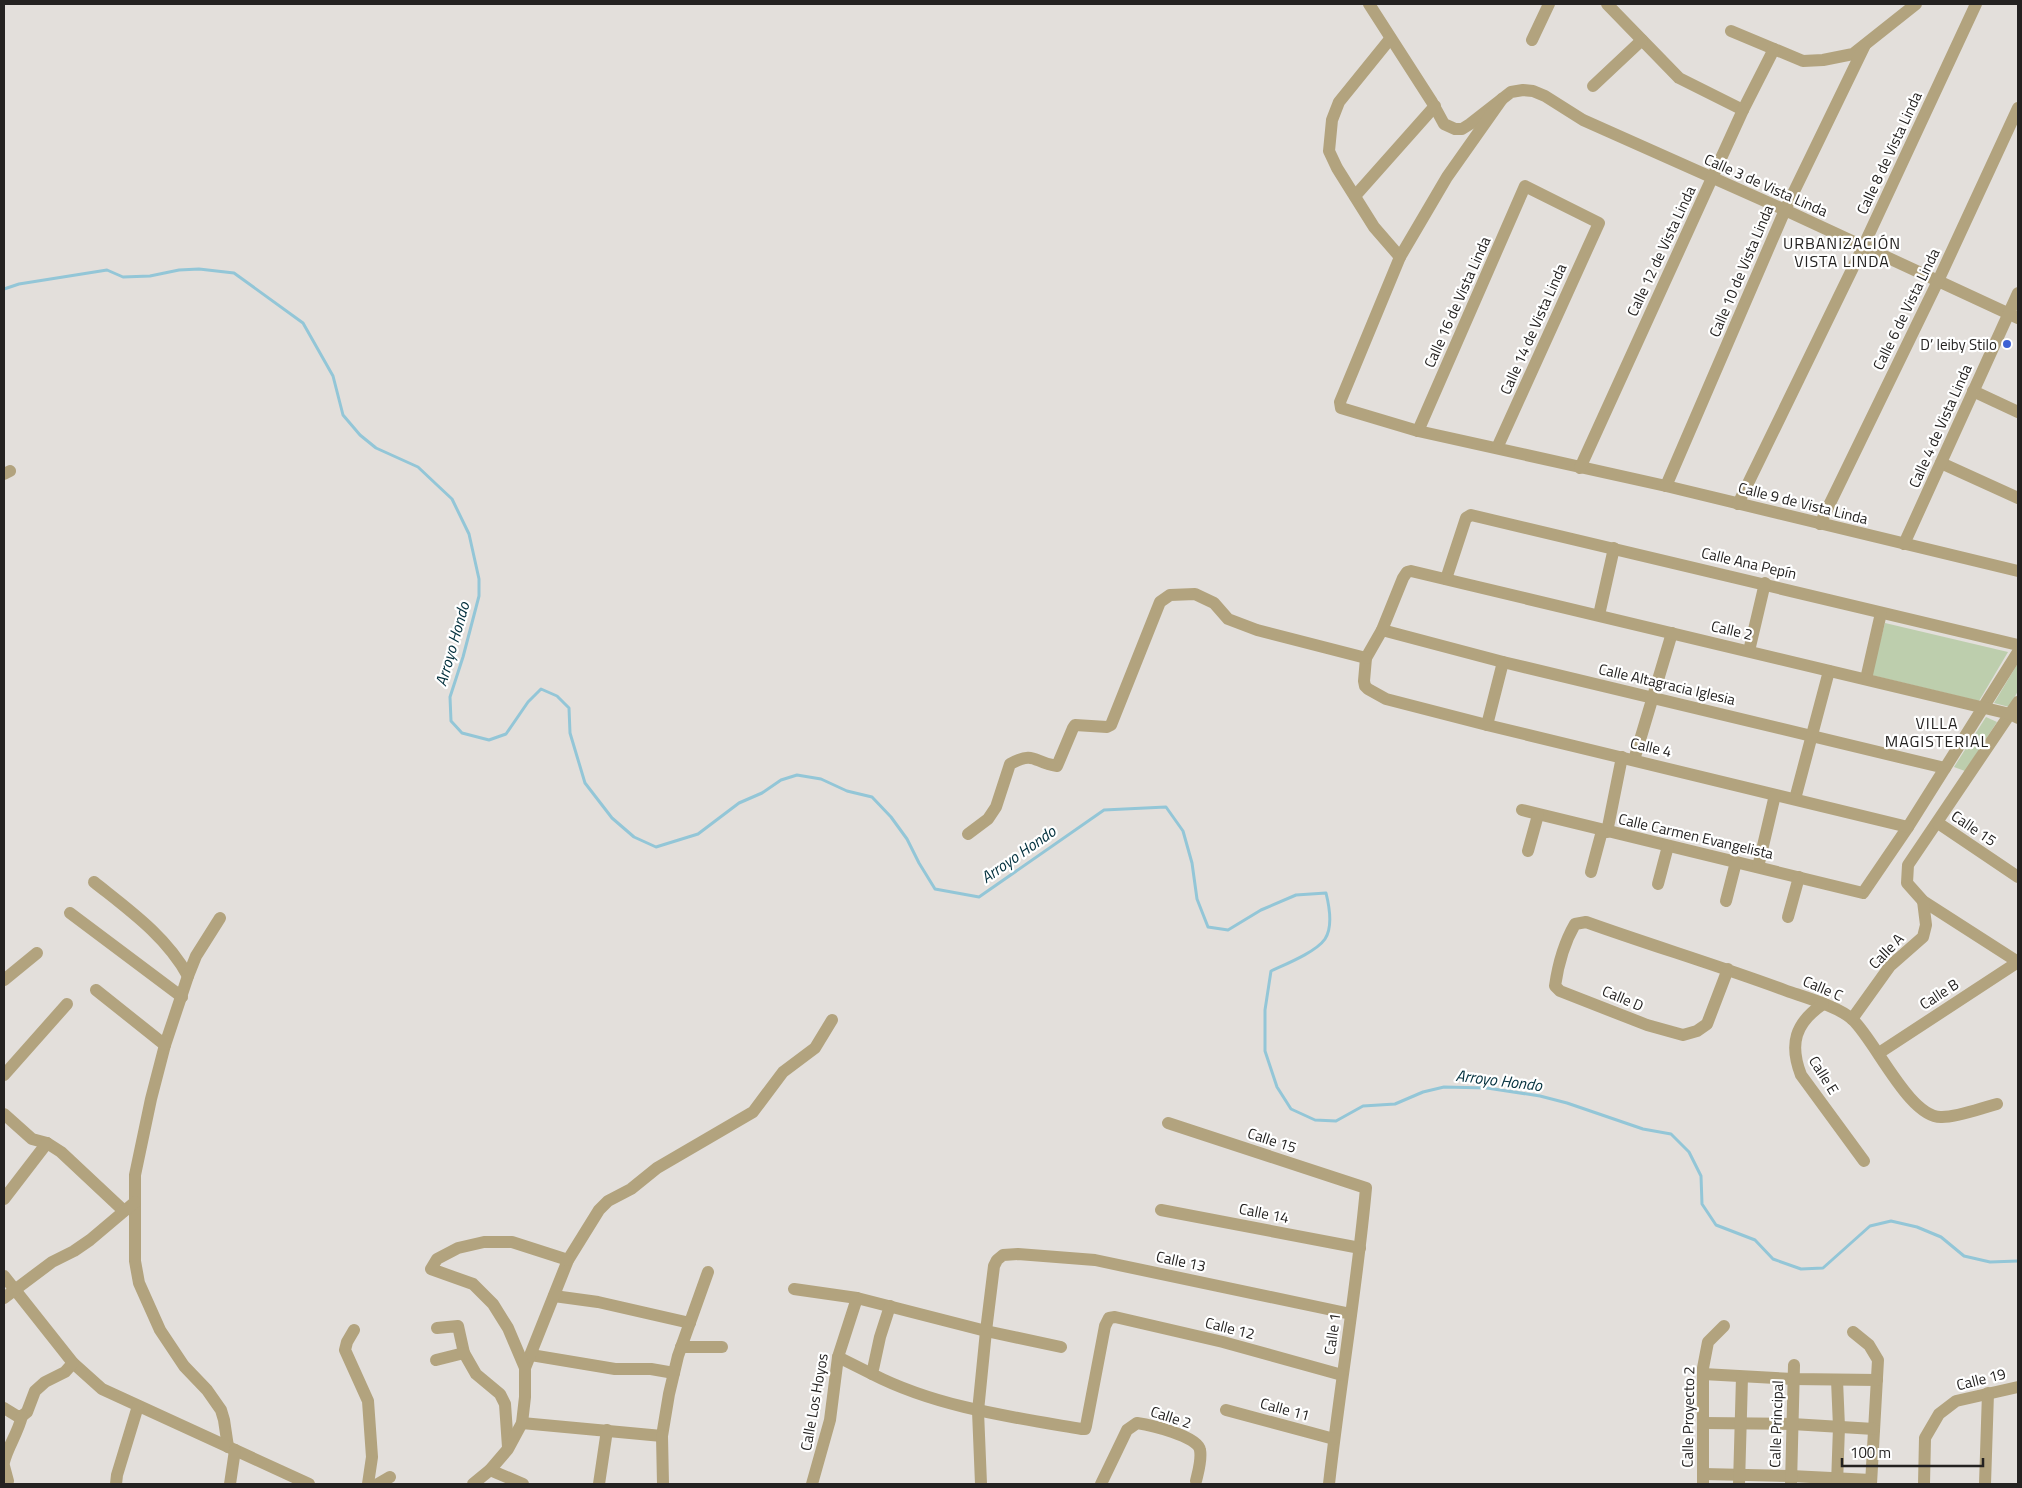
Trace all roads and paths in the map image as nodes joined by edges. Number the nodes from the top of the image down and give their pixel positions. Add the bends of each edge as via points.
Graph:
1 (1369, 4) edge
2 (1549, 4) edge
3 (1607, 4) edge
4 (1916, 4) edge
5 (1976, 4) edge
6 (1731, 31) dead end
7 (1390, 39) junction
8 (1532, 40) dead end
9 (1642, 40) junction
10 (1865, 45) junction
11 (1774, 49) junction
12 (1592, 86) dead end
13 (1502, 99) junction
14 (1435, 106) junction
15 (2018, 108) edge
16 (1743, 110) junction
17 (1712, 179) junction
18 (1526, 186) joint
19 (1355, 196) junction
20 (1785, 210) junction
21 (1863, 247) junction
22 (1400, 257) junction
23 (1938, 281) junction
24 (2018, 293) edge
25 (2013, 315) edge
26 (1974, 391) junction
27 (2018, 412) edge
28 (1418, 431) junction
29 (1497, 448) junction
30 (1941, 463) junction
31 (1580, 468) junction
32 (1666, 486) junction
33 (2018, 498) edge
34 (1738, 504) junction
35 (1820, 524) junction
36 (1904, 544) junction
37 (1614, 548) junction
38 (2018, 571) edge
39 (1446, 579) junction
40 (1765, 583) junction
41 (1881, 613) junction
42 (1599, 615) junction
43 (1382, 630) junction
44 (1672, 633) junction
45 (2018, 644) edge
46 (1749, 651) junction
47 (2018, 652) edge
48 (1366, 658) junction
49 (1503, 662) junction
50 (1829, 671) junction
51 (1866, 679) junction
52 (1653, 697) junction
53 (2018, 702) edge
54 (1983, 708) junction
55 (2014, 716) edge
56 (1487, 725) junction
57 (1812, 736) junction
58 (1628, 759) junction
59 (1945, 768) junction
60 (1775, 795) junction
61 (1795, 800) junction
62 (1522, 810) dead end
63 (1538, 815) junction
64 (1938, 823) junction
65 (1908, 827) junction
66 (1604, 831) junction
67 (968, 834) dead end
68 (1668, 846) junction
69 (1528, 851) dead end
70 (1736, 862) junction
71 (1758, 867) junction
72 (1591, 872) dead end
73 (2017, 873) edge
74 (1799, 877) junction
75 (94, 882) dead end
76 (1658, 884) dead end
77 (1726, 901) dead end
78 (1923, 901) junction
79 (70, 913) dead end
80 (1788, 917) dead end
81 (220, 918) dead end
82 (1597, 926) joint
83 (37, 953) dead end
84 (2018, 962) edge
85 (1728, 969) junction
86 (188, 976) junction
87 (4, 980) edge
88 (96, 990) dead end
89 (182, 997) junction
90 (67, 1004) dead end
91 (1823, 1004) junction
92 (1852, 1019) junction
93 (832, 1020) dead end
94 (165, 1045) junction
95 (1879, 1053) junction
96 (4, 1075) edge
97 (1997, 1104) dead end
98 (4, 1114) edge
99 (1168, 1122) dead end
100 (48, 1143) junction
101 (1864, 1161) dead end
102 (1366, 1188) joint
103 (4, 1199) edge
104 (135, 1202) junction
105 (124, 1210) junction
106 (1161, 1210) dead end
107 (1360, 1248) junction
108 (568, 1260) junction
109 (708, 1272) dead end
110 (4, 1276) edge
111 (14, 1289) junction
112 (794, 1289) dead end
113 (554, 1296) junction
114 (4, 1298) edge
115 (857, 1298) junction
116 (890, 1306) junction
117 (1351, 1314) junction
118 (690, 1323) junction
119 (1724, 1326) dead end
120 (436, 1328) dead end
121 (354, 1330) dead end
122 (986, 1331) junction
123 (1854, 1332) dead end
124 (681, 1347) junction
125 (722, 1347) dead end
126 (1061, 1347) dead end
127 (464, 1353) junction
128 (531, 1355) junction
129 (838, 1357) junction
130 (436, 1360) dead end
131 (73, 1363) junction
132 (1794, 1365) dead end
133 (525, 1368) junction
134 (674, 1373) junction
135 (872, 1374) junction
136 (1703, 1374) junction
137 (1342, 1375) junction
138 (1742, 1377) junction
139 (1794, 1379) junction
140 (1837, 1380) junction
141 (1877, 1380) junction
142 (2018, 1387) edge
143 (1988, 1393) junction
144 (138, 1406) junction
145 (4, 1408) edge
146 (1226, 1410) dead end
147 (978, 1411) junction
148 (22, 1416) junction
149 (522, 1423) junction
150 (1704, 1423) junction
151 (1740, 1423) junction
152 (1792, 1424) junction
153 (1838, 1427) junction
154 (1874, 1429) junction
155 (606, 1430) junction
156 (662, 1436) junction
157 (1334, 1439) junction
158 (231, 1448) junction
159 (508, 1449) junction
160 (4, 1462) edge
161 (4, 1466) edge
162 (490, 1470) junction
163 (390, 1477) dead end
164 (282, 1478) edge
165 (1703, 1479) edge
166 (1739, 1480) edge
167 (1791, 1480) edge
168 (1196, 1481) dead end
169 (1837, 1481) edge
170 (1871, 1482) edge
171 (6, 1484) edge
172 (116, 1484) edge
173 (230, 1484) edge
174 (309, 1484) edge
175 (368, 1484) edge
176 (378, 1484) edge
177 (473, 1484) edge
178 (523, 1484) edge
179 (599, 1484) edge
180 (663, 1484) edge
181 (812, 1484) edge
182 (981, 1484) edge
183 (1101, 1484) edge
184 (1329, 1484) edge
185 (1924, 1484) edge
186 (1985, 1484) edge

1 - 7 street
2 - 8 street
3 - 9 street
4 - 10 street
5 - 21 street, Calle 8 de Vista Linda
6 - 11 street
7 - 14 street
7 - 19 street via 1339,102 1332,120 1329,151
9 - 12 street
9 - 16 street via 1679,78
10 - 11 street via 1853,54 1803,61
10 - 20 street, Calle 10 de Vista Linda
11 - 16 street, Calle 12 de Vista Linda
13 - 14 street, Calle 3 de Vista Linda via 1462,129 1444,124
13 - 17 street, Calle 3 de Vista Linda via 1511,92 1533,91 1583,120
13 - 22 street via 1447,176
14 - 19 street
15 - 23 street, Calle 6 de Vista Linda
16 - 17 street, Calle 12 de Vista Linda
17 - 20 street, Calle 3 de Vista Linda
17 - 31 street, Calle 12 de Vista Linda
18 - 28 street, Calle 16 de Vista Linda
18 - 29 street, Calle 14 de Vista Linda via 1599,223
19 - 22 street via 1374,226
20 - 21 street, Calle 3 de Vista Linda
20 - 32 street, Calle 10 de Vista Linda
21 - 23 street, Calle 3 de Vista Linda
21 - 34 street, Calle 8 de Vista Linda
22 - 28 street, Calle 9 de Vista Linda via 1340,402 1341,408 1347,411
23 - 25 street, Calle 3 de Vista Linda
23 - 35 street, Calle 6 de Vista Linda
24 - 25 street, Calle 4 de Vista Linda
25 - 26 street, Calle 4 de Vista Linda
26 - 27 street
26 - 30 street, Calle 4 de Vista Linda
28 - 29 street, Calle 9 de Vista Linda
29 - 31 street, Calle 9 de Vista Linda
30 - 33 street
30 - 36 street, Calle 4 de Vista Linda
31 - 32 street, Calle 9 de Vista Linda
32 - 34 street, Calle 9 de Vista Linda
34 - 35 street, Calle 9 de Vista Linda
35 - 36 street, Calle 9 de Vista Linda
36 - 38 street, Calle 9 de Vista Linda
37 - 39 street, Calle Ana Pepín via 1471,515 1466,518
37 - 40 street, Calle Ana Pepín
37 - 42 street
39 - 42 street, Calle 2
39 - 43 street, Calle 2 via 1406,572
40 - 41 street, Calle Ana Pepín
40 - 46 street
41 - 45 street, Calle Ana Pepín
41 - 51 street
42 - 44 street, Calle 2
43 - 48 street
43 - 49 street, Calle Altagracia Iglesia
44 - 46 street, Calle 2
44 - 52 street
46 - 50 street, Calle 2
47 - 54 street
48 - 56 street, Calle 4 via 1365,686 1386,699
48 - 67 street via 1257,630 1228,618 1214,603 1195,594 1170,596 1160,602 1111,725 1075,725 1056,766 1031,756 1010,764 996,807 988,819
49 - 52 street, Calle Altagracia Iglesia
49 - 56 street
50 - 51 street, Calle 2
50 - 57 street
51 - 54 street, Calle 2
52 - 57 street, Calle Altagracia Iglesia
52 - 58 street
53 - 55 street
54 - 55 street, Calle 2
54 - 59 street
55 - 64 street
56 - 58 street, Calle 4
57 - 59 street, Calle Altagracia Iglesia
57 - 61 street
58 - 60 street, Calle 4
58 - 66 street
59 - 65 street
60 - 61 street, Calle 4
60 - 71 street
61 - 65 street, Calle 4
62 - 63 street, Calle Carmen Evangelista
63 - 66 street, Calle Carmen Evangelista
63 - 69 street
64 - 73 street, Calle 15
64 - 78 street via 1908,865 1907,883
65 - 74 street, Calle Carmen Evangelista via 1863,893
66 - 68 street, Calle Carmen Evangelista
66 - 72 street
68 - 70 street, Calle Carmen Evangelista
68 - 76 street
70 - 71 street, Calle Carmen Evangelista
70 - 77 street
71 - 74 street, Calle Carmen Evangelista
74 - 80 street
75 - 86 street via 147,924
78 - 84 street
78 - 92 street, Calle A via 1926,925 1923,937 1890,966
79 - 89 street
81 - 86 street via 196,956
82 - 85 street, Calle C
82 - 85 street, Calle D via 1586,922 1575,924 1567,937 1555,986 1560,991 1647,1025 1683,1035 1697,1031 1706,1024
83 - 87 street
84 - 95 street, Calle B
85 - 91 street, Calle C
86 - 89 street
88 - 94 street
89 - 94 street
90 - 96 street
91 - 92 street, Calle C
91 - 101 street, Calle E via 1800,1028 1794,1050 1796,1061 1801,1075
92 - 95 street, Calle C
93 - 108 street via 815,1048 783,1072 754,1112 657,1168 632,1189 608,1201
94 - 104 street via 136,1163
95 - 97 street, Calle C via 1911,1100 1933,1117 1943,1118
98 - 100 street via 32,1139
99 - 102 street, Calle 15
100 - 103 street
100 - 105 street via 62,1152
102 - 107 street, Calle 1
104 - 105 street
104 - 158 street via 135,1261 139,1283 160,1330 184,1366 221,1410
105 - 111 street via 90,1240
106 - 107 street, Calle 14
107 - 117 street, Calle 1
108 - 113 street
108 - 133 street via 512,1242 484,1242 458,1248 437,1259 431,1269 473,1284 493,1304 508,1328
109 - 118 street
110 - 111 street
111 - 114 street
111 - 131 street
112 - 115 street
113 - 118 street via 598,1302
113 - 128 street
115 - 116 street
115 - 129 street, Calle Los Hoyos
116 - 122 street
116 - 135 street
117 - 122 street, Calle 13 via 1095,1260 1018,1254 1003,1255 994,1266
117 - 137 street, Calle 1
118 - 124 street
119 - 136 street, Calle Proyecto 2 via 1708,1342
120 - 127 street via 458,1326
121 - 175 street via 345,1350 368,1401 372,1457
122 - 126 street
122 - 147 street
123 - 141 street via 1869,1345 1878,1360
124 - 125 street
124 - 134 street
127 - 130 street
127 - 159 street via 476,1374 500,1394 505,1404
128 - 133 street
128 - 134 street via 615,1369
129 - 135 street
129 - 181 street, Calle Los Hoyos via 830,1420
131 - 144 street via 102,1389
131 - 148 street via 35,1392
132 - 139 street, Calle Principal
133 - 149 street
134 - 156 street
135 - 147 street
136 - 138 street
136 - 150 street, Calle Proyecto 2
137 - 147 street, Calle 12 via 1223,1342 1115,1317 1109,1318 1105,1326 1085,1429
137 - 157 street, Calle 1
138 - 139 street
138 - 151 street
139 - 140 street
139 - 152 street, Calle Principal
140 - 141 street
140 - 153 street
141 - 154 street
142 - 143 street, Calle 19
143 - 185 street, Calle 19 via 1956,1401 1939,1414 1925,1438
143 - 186 street
144 - 158 street
144 - 172 street
145 - 148 street
146 - 157 street, Calle 11
147 - 182 street
148 - 160 street
149 - 155 street
149 - 159 street
150 - 151 street
150 - 165 street, Calle Proyecto 2
151 - 152 street
151 - 166 street
152 - 153 street
152 - 167 street, Calle Principal
153 - 154 street
153 - 169 street
154 - 170 street
155 - 156 street
155 - 179 street
156 - 180 street
157 - 184 street, Calle 1
158 - 164 street
158 - 173 street
159 - 162 street
161 - 171 street
162 - 177 street
162 - 178 street
163 - 176 street
164 - 174 street
165 - 166 street
166 - 167 street
167 - 169 street
168 - 183 street, Calle 2 via 1200,1458 1198,1443 1137,1423 1127,1430
169 - 170 street

